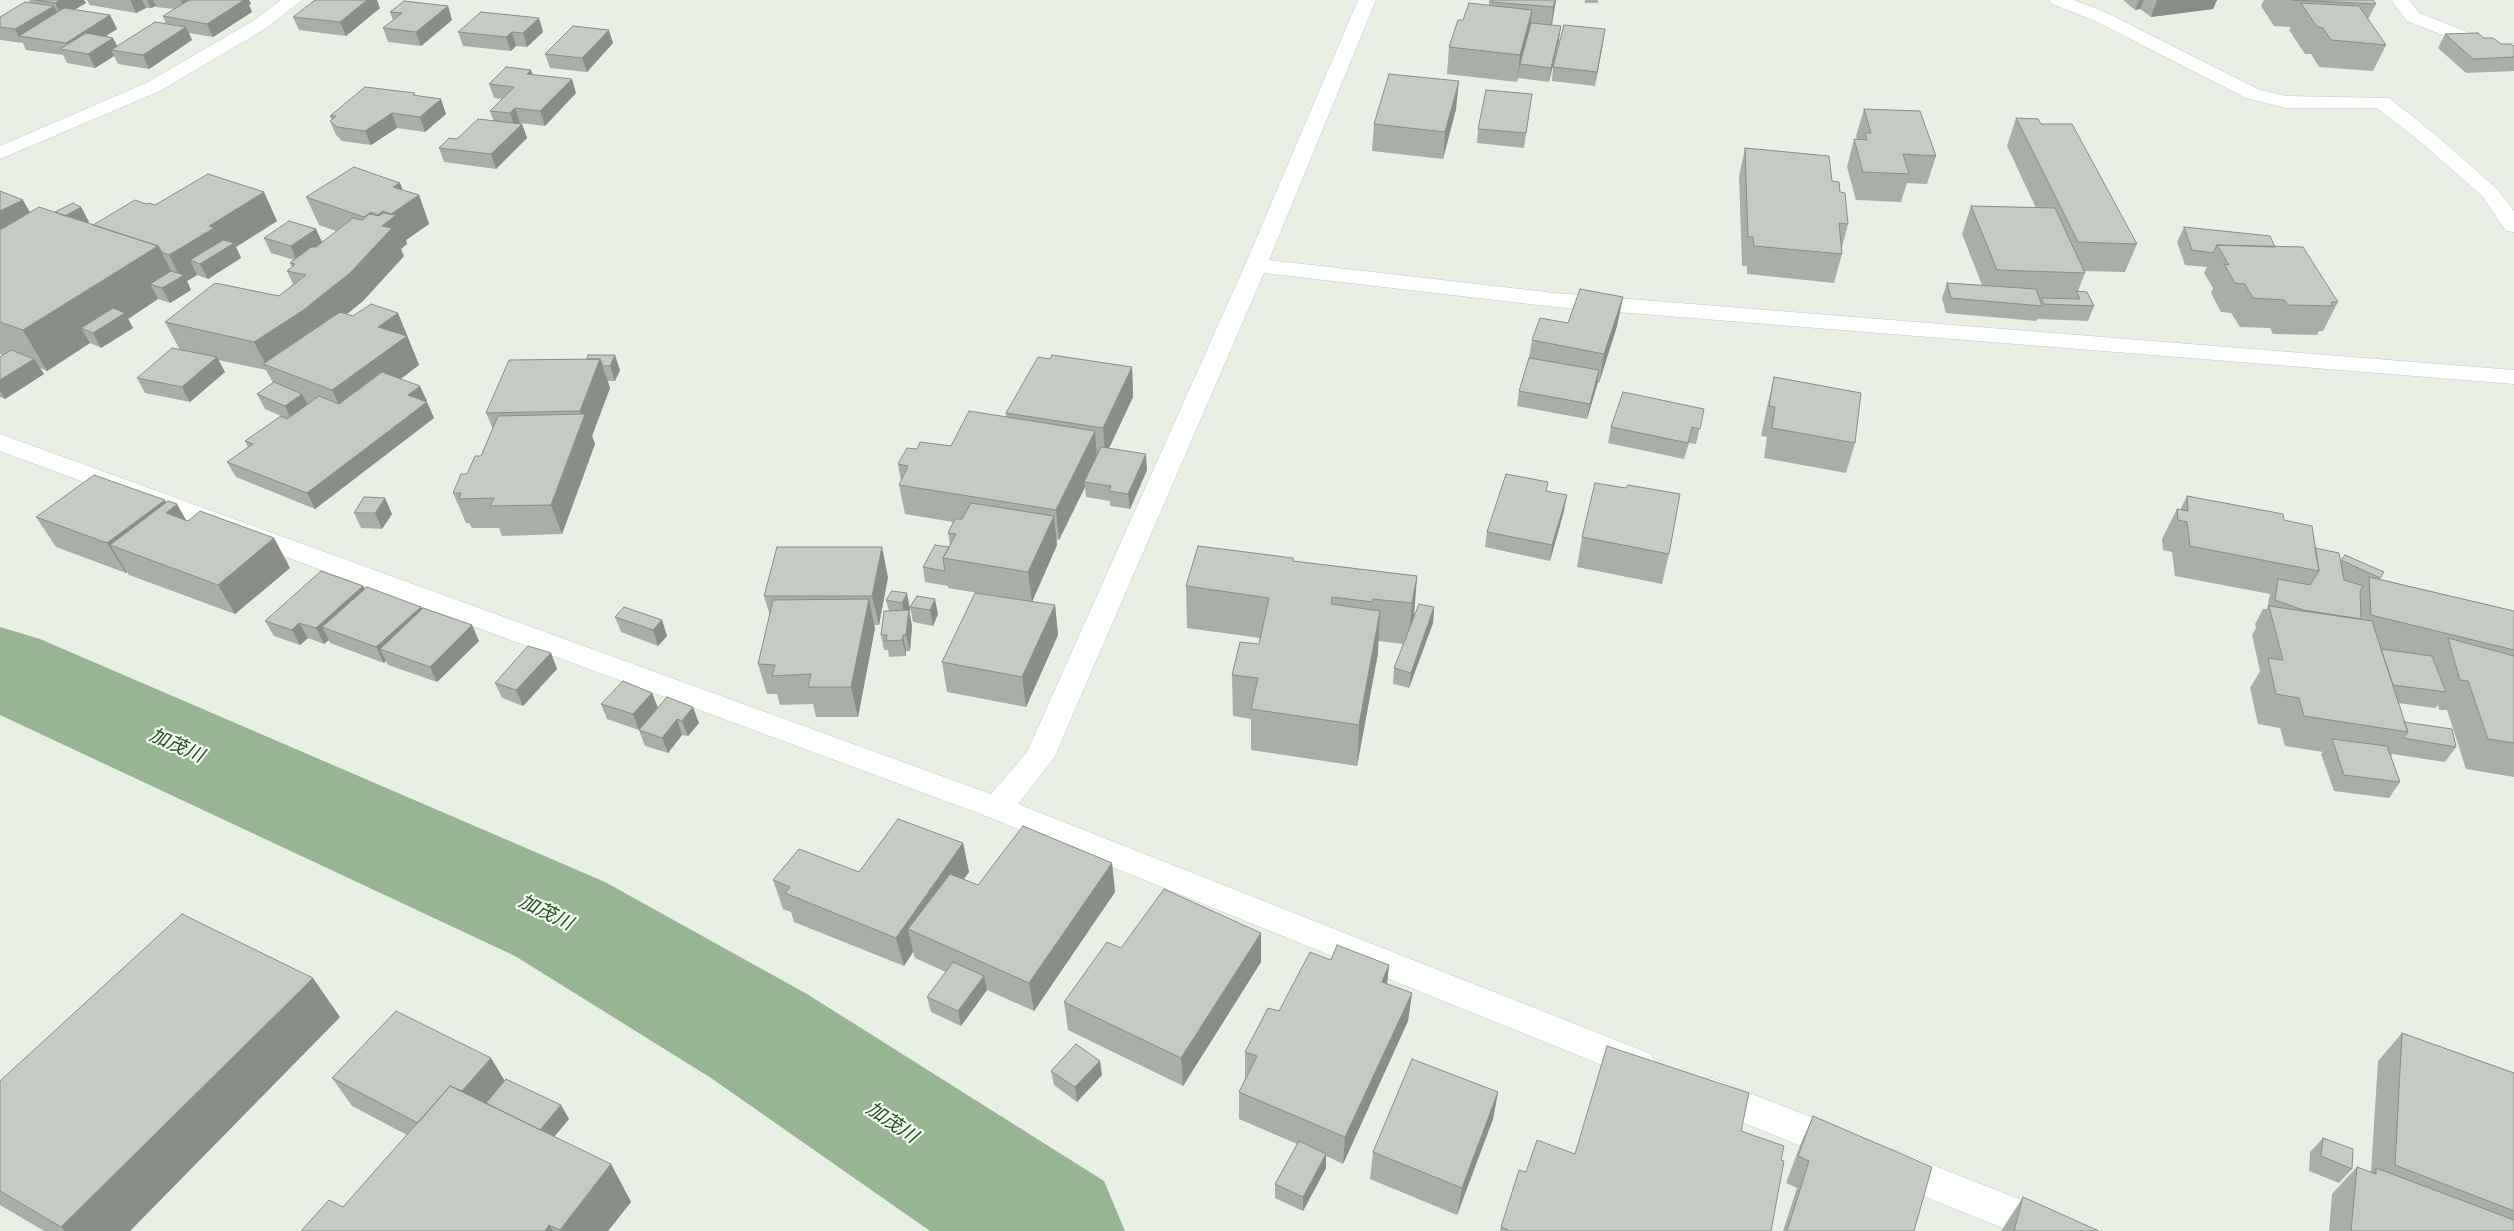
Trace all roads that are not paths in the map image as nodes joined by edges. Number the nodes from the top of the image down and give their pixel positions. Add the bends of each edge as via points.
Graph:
1 (293, 0) edge
2 (1368, 0) edge
3 (2058, 0) edge
4 (2400, 0) edge
5 (2514, 57) edge
6 (0, 153) edge
7 (2489, 192) junction
8 (2514, 192) edge
9 (2514, 226) edge
10 (1256, 265) junction
11 (2514, 377) edge
12 (0, 442) edge
13 (997, 808) junction
14 (2054, 1231) edge

1 - 6 street via 260,26 153,87
2 - 10 street
3 - 7 street via 2101,17 2253,94 2286,102 2382,102
4 - 5 street via 2413,17
7 - 8 street
7 - 9 street
10 - 11 street via 1555,300
10 - 13 street via 1039,758
12 - 13 street
13 - 14 street

